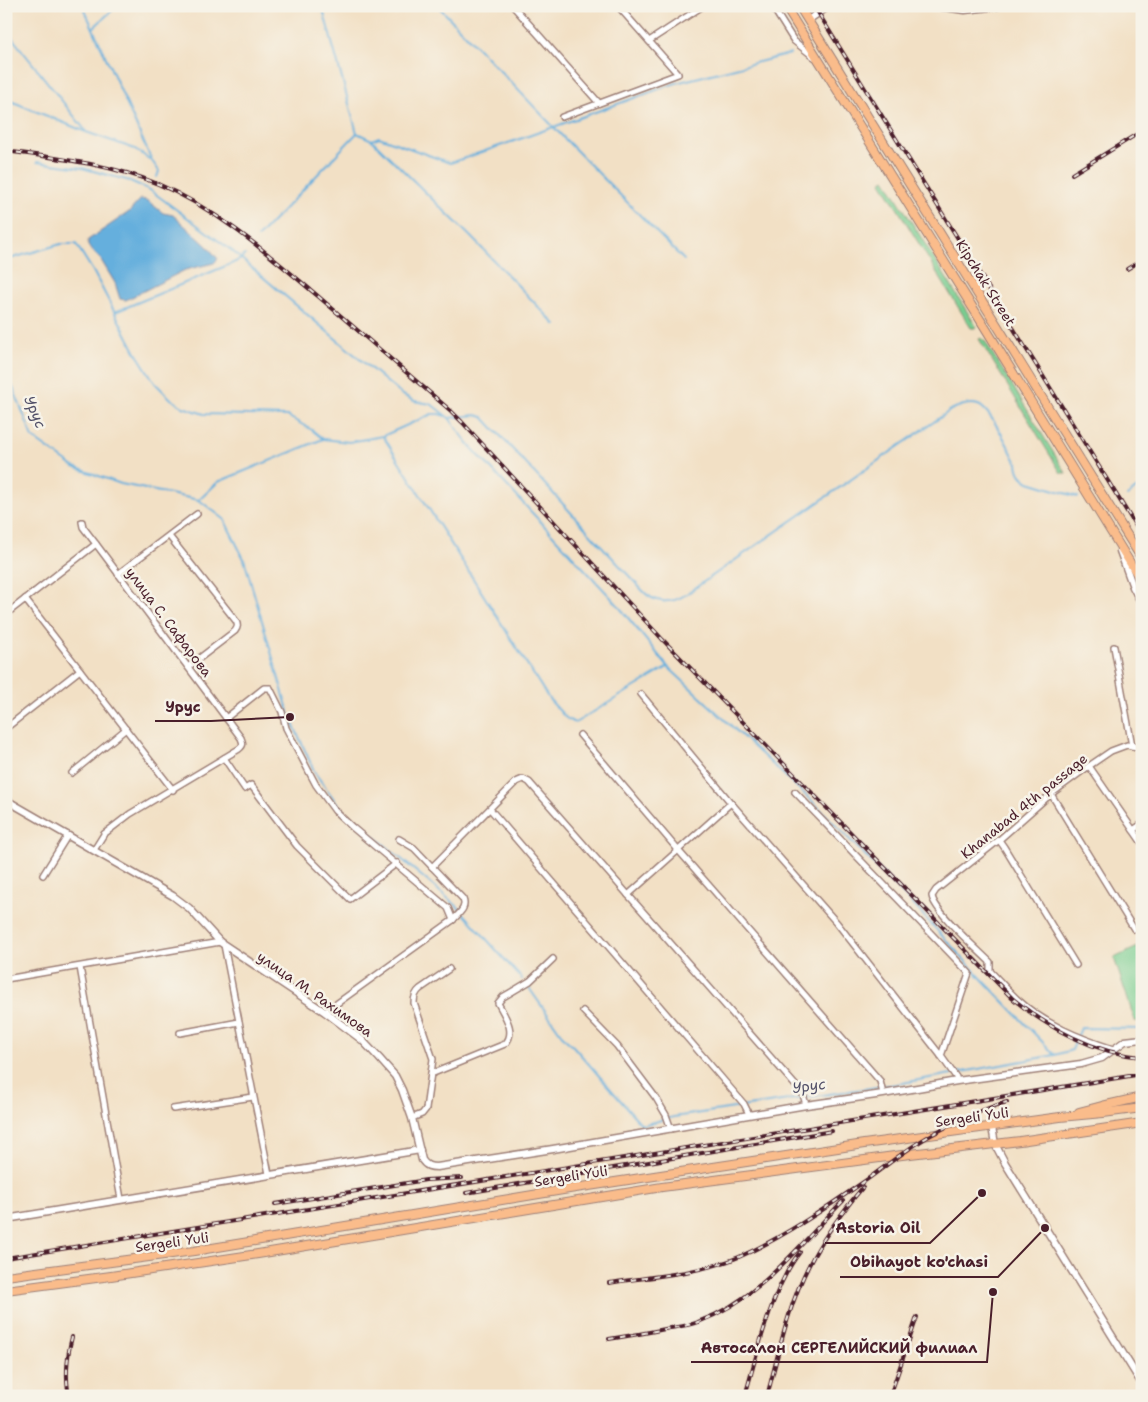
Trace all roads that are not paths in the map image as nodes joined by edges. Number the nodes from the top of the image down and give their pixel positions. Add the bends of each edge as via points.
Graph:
1 (513, 6) edge
2 (618, 6) edge
3 (703, 6) edge
4 (772, 6) edge
5 (784, 6) edge
6 (799, 6) edge
7 (829, 6) edge
8 (936, 6) edge
9 (998, 6) edge
10 (808, 20) junction
11 (797, 26) junction
12 (649, 41) junction
13 (818, 59) junction
14 (599, 103) junction
15 (562, 117) dead end
16 (1085, 468) junction
17 (1075, 474) junction
18 (197, 514) dead end
19 (82, 522) dead end
20 (169, 536) junction
21 (1114, 536) junction
22 (96, 544) junction
23 (1142, 559) edge
24 (118, 574) junction
25 (1142, 582) edge
26 (26, 599) junction
27 (1142, 604) edge
28 (6, 614) edge
29 (1114, 647) dead end
30 (188, 667) junction
31 (80, 670) junction
32 (641, 694) dead end
33 (226, 718) junction
34 (6, 728) edge
35 (126, 729) junction
36 (580, 735) dead end
37 (1132, 746) junction
38 (1142, 748) edge
39 (224, 758) junction
40 (1090, 766) junction
41 (72, 773) dead end
42 (173, 790) junction
43 (795, 792) dead end
44 (1051, 794) junction
45 (9, 801) edge
46 (731, 803) junction
47 (490, 809) junction
48 (6, 814) edge
49 (1142, 824) edge
50 (1133, 830) junction
51 (68, 835) junction
52 (399, 839) dead end
53 (999, 840) junction
54 (1142, 843) edge
55 (94, 850) junction
56 (678, 850) junction
57 (397, 863) junction
58 (432, 867) junction
59 (43, 875) dead end
60 (628, 895) junction
61 (453, 920) junction
62 (1134, 929) dead end
63 (222, 944) junction
64 (553, 959) dead end
65 (1076, 965) dead end
66 (80, 967) junction
67 (448, 969) dead end
68 (6, 979) edge
69 (583, 1011) dead end
70 (325, 1012) junction
71 (239, 1022) junction
72 (180, 1033) dead end
73 (1142, 1038) edge
74 (1113, 1049) junction
75 (941, 1056) junction
76 (431, 1074) junction
77 (955, 1076) junction
78 (883, 1094) junction
79 (254, 1096) junction
80 (1142, 1097) edge
81 (806, 1105) junction
82 (1142, 1108) edge
83 (173, 1109) dead end
84 (747, 1109) junction
85 (1060, 1117) junction
86 (412, 1118) junction
87 (1142, 1123) edge
88 (670, 1125) junction
89 (992, 1127) junction
90 (996, 1144) junction
91 (420, 1150) junction
92 (268, 1174) junction
93 (121, 1199) junction
94 (6, 1219) edge
95 (6, 1276) edge
96 (6, 1290) edge
97 (1142, 1384) edge

1 - 14 street
2 - 12 street
3 - 12 street
4 - 13 street via 794,41
5 - 11 main road, Kipchak Street
6 - 10 main road, Kipchak Street
7 - 10 street
8 - 9 street via 966,10
10 - 11 main road
10 - 16 main road, Kipchak Street
11 - 13 main road, Kipchak Street
12 - 14 street via 678,74
13 - 17 main road, Kipchak Street
14 - 15 street
16 - 17 main road
16 - 23 main road, Kipchak Street
17 - 21 main road, Kipchak Street
18 - 20 street
19 - 22 street, улица С. Сафарова
20 - 24 street
20 - 30 street via 238,625 235,631
21 - 25 main road, Kipchak Street
21 - 27 street
22 - 24 street, улица С. Сафарова
22 - 26 street
24 - 30 street, улица С. Сафарова
26 - 28 street
26 - 31 street
29 - 37 street
30 - 33 street, улица С. Сафарова
31 - 34 street
31 - 35 street
32 - 46 street
33 - 39 street, улица С. Сафарова via 243,743
33 - 57 street via 264,688 270,688 286,728 316,785 335,812
35 - 41 street
35 - 42 street
36 - 56 street
37 - 38 street, Khanabad 4th passage
37 - 40 street, Khanabad 4th passage via 1111,751
39 - 42 street, улица С. Сафарова
39 - 57 street via 245,789 251,784 296,846 350,899
40 - 44 street, Khanabad 4th passage
40 - 50 street
42 - 55 street, улица С. Сафарова via 130,814 104,834
43 - 75 street via 969,973
44 - 53 street, Khanabad 4th passage
44 - 62 street
45 - 48 street
45 - 51 street, улица М. Рахимова
46 - 56 street
46 - 75 street via 837,923
47 - 58 street
47 - 60 street via 516,782 527,780
47 - 84 street
49 - 50 street
50 - 54 street
51 - 55 street, улица М. Рахимова
51 - 59 street
52 - 58 street via 414,848
53 - 65 street
53 - 74 street, Khanabad 4th passage via 933,893 932,899 952,925 990,962 990,971 1017,999 1068,1033
55 - 63 street, улица М. Рахимова via 189,908
56 - 60 street
56 - 78 street via 880,1081
57 - 61 street via 448,908
58 - 61 street via 465,903
60 - 81 street via 803,1094
61 - 70 street
63 - 66 street
63 - 70 street, улица М. Рахимова
63 - 71 street
64 - 76 street via 530,981 498,1003 510,1030 509,1041
66 - 68 street
66 - 93 street
67 - 76 street via 420,989 414,999 434,1059
69 - 88 street via 617,1046 656,1098
70 - 86 street, улица М. Рахимова via 362,1040 394,1076
71 - 72 street
71 - 79 street
73 - 74 street via 1125,1041
74 - 77 street via 1088,1063
75 - 77 street
76 - 86 street via 426,1109
77 - 78 street
78 - 81 street
79 - 83 street
79 - 92 street
80 - 85 main road
81 - 84 street
82 - 85 main road, Sergeli Yuli
84 - 88 street
85 - 89 main road, Sergeli Yuli
86 - 91 street, улица М. Рахимова
87 - 90 main road, Sergeli Yuli
88 - 91 street via 553,1150 437,1167 424,1163
89 - 90 street
89 - 95 main road, Sergeli Yuli via 636,1178 194,1252
90 - 96 main road, Sergeli Yuli via 662,1187 268,1252
90 - 97 street via 1002,1159
91 - 92 street
92 - 93 street
93 - 94 street

